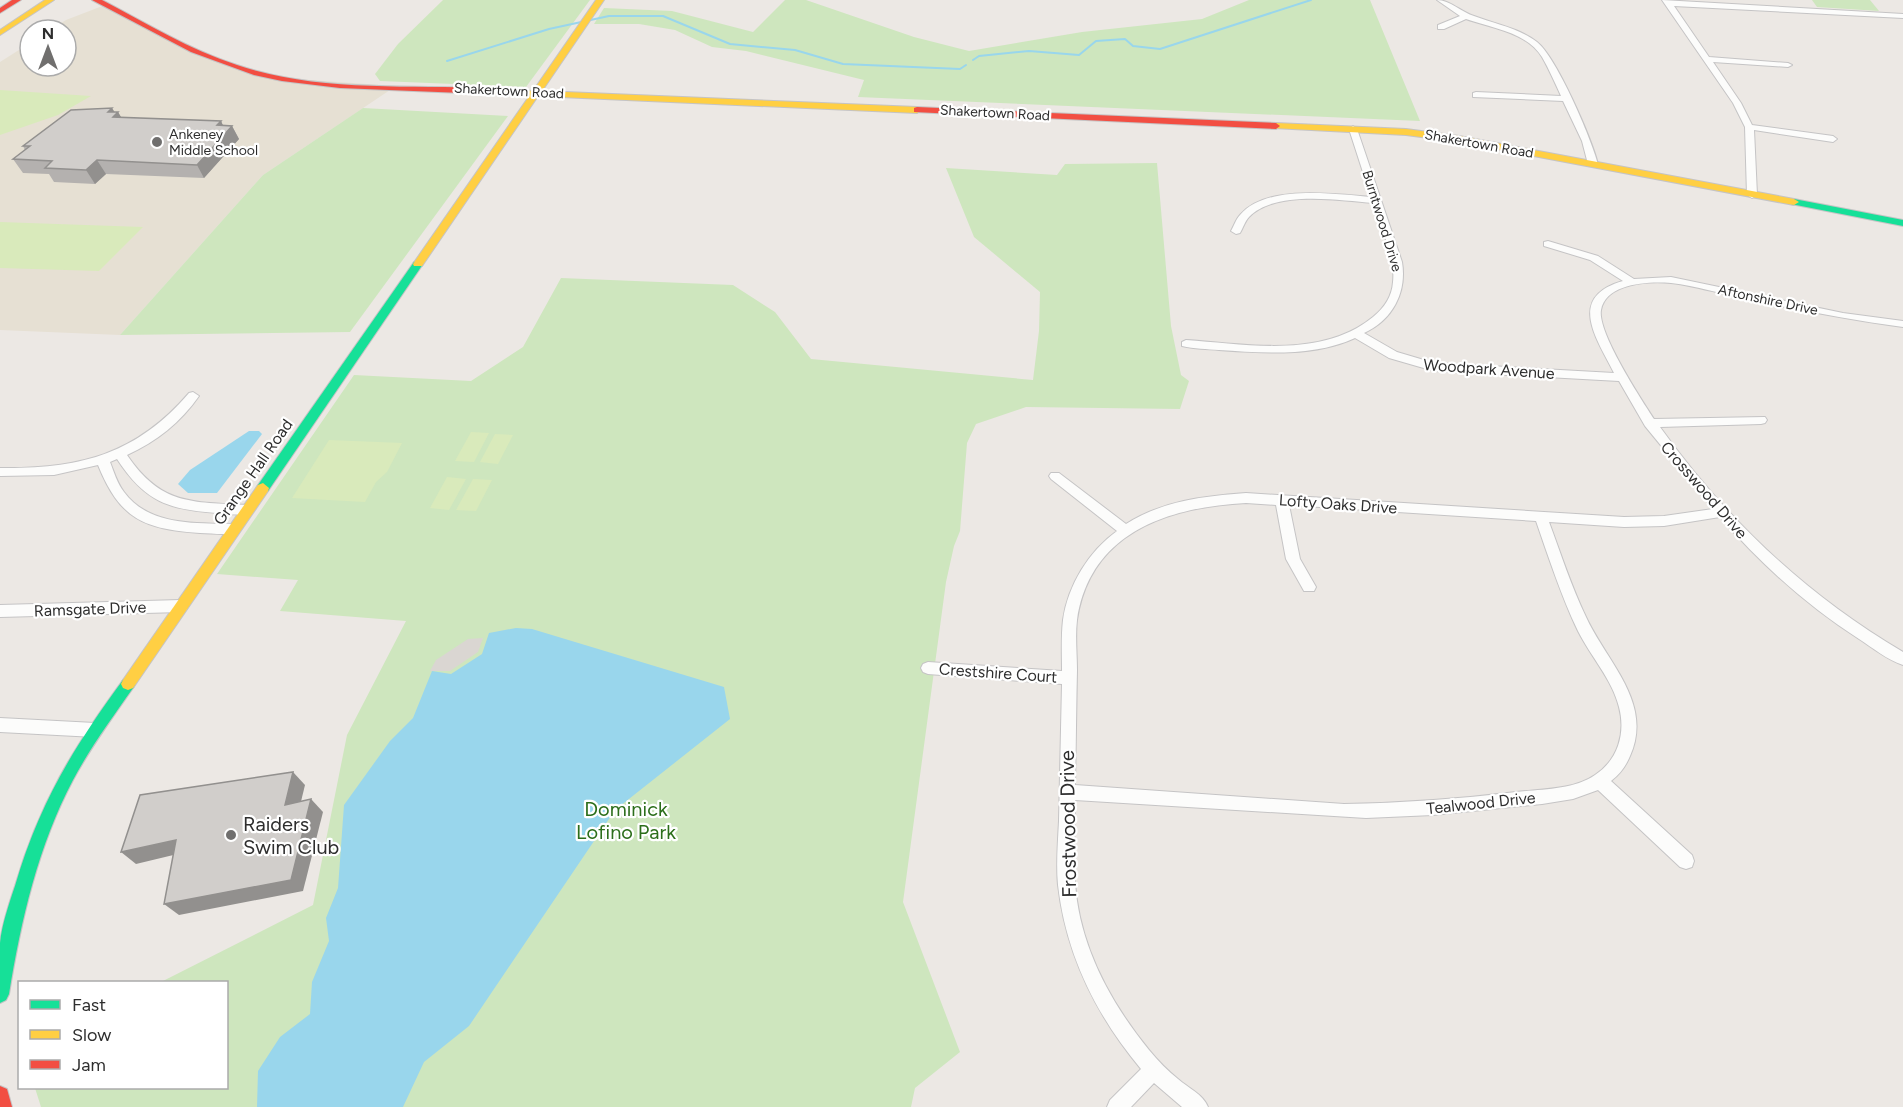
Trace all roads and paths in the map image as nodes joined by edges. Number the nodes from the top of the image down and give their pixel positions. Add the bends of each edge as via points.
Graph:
1 (18, 0) edge
2 (50, 0) edge
3 (96, 0) edge
4 (600, 0) edge
5 (1441, 0) edge
6 (1667, 2) edge
7 (0, 11) edge
8 (1466, 16) junction
9 (1901, 20) edge
10 (1441, 27) dead end
11 (0, 33) edge
12 (1707, 59) junction
13 (1788, 65) dead end
14 (536, 93) junction
15 (1476, 95) dead end
16 (1567, 99) junction
17 (1749, 127) junction
18 (1353, 129) junction
19 (1833, 139) dead end
20 (1593, 164) junction
21 (1752, 195) junction
22 (1376, 200) junction
23 (1903, 224) edge
24 (1236, 231) dead end
25 (1548, 244) dead end
26 (1633, 283) junction
27 (1903, 324) edge
28 (1359, 334) junction
29 (1186, 344) dead end
30 (1622, 377) junction
31 (193, 396) dead end
32 (1761, 420) dead end
33 (1649, 423) junction
34 (120, 453) junction
35 (103, 461) junction
36 (0, 472) edge
37 (1055, 476) dead end
38 (1282, 501) junction
39 (247, 510) junction
40 (1722, 512) junction
41 (1541, 517) junction
42 (233, 529) junction
43 (1125, 530) junction
44 (1309, 587) dead end
45 (181, 606) junction
46 (0, 611) edge
47 (1903, 659) edge
48 (928, 668) dead end
49 (1068, 678) junction
50 (0, 725) edge
51 (95, 730) junction
52 (1600, 781) junction
53 (1068, 792) junction
54 (1686, 861) dead end
55 (0, 994) edge
56 (1153, 1070) junction
57 (0, 1095) edge
58 (2, 1107) edge
59 (1117, 1107) edge
60 (1198, 1107) edge

1 - 7 main road
2 - 11 main road
3 - 14 main road, Shakertown Road via 220,62 254,73 313,82
4 - 14 main road, Grange Hall Road
5 - 8 street
6 - 9 street via 1893,16
6 - 12 street
8 - 10 street
8 - 16 street via 1516,33 1540,48
12 - 13 street
12 - 17 street
14 - 18 main road, Shakertown Road
14 - 39 main road, Grange Hall Road
15 - 16 street
16 - 20 street
17 - 19 street
17 - 21 street
18 - 20 main road, Shakertown Road via 1440,136
18 - 22 street, Burntwood Drive
20 - 21 main road, Shakertown Road
21 - 23 main road, Shakertown Road
22 - 24 street via 1277,200 1246,214
22 - 28 street, Burntwood Drive via 1400,283 1389,308
25 - 26 street via 1594,258
26 - 27 street, Aftonshire Drive via 1671,280 1843,316
26 - 30 street, Crosswood Drive via 1607,292 1595,311 1597,327
28 - 29 street via 1296,348
28 - 30 street, Woodpark Avenue via 1393,355 1434,367
30 - 33 street, Crosswood Drive
31 - 34 street via 163,427
32 - 33 street
33 - 40 street, Crosswood Drive
34 - 35 street
34 - 39 street via 147,489 165,498
35 - 36 street via 46,473
35 - 42 street via 120,497 141,515 173,524
37 - 43 street
38 - 41 street, Lofty Oaks Drive
38 - 43 street, Lofty Oaks Drive via 1229,498 1187,504 1153,515
38 - 44 street via 1293,559
39 - 42 main road, Grange Hall Road
40 - 41 street, Lofty Oaks Drive via 1642,522
40 - 47 street, Crosswood Drive via 1788,579 1840,619
41 - 52 street, Tealwood Drive via 1579,617 1627,709 1626,750
42 - 45 main road, Grange Hall Road
43 - 49 street, Lofty Oaks Drive via 1097,555 1078,587 1070,620
45 - 46 street, Ramsgate Drive
45 - 51 main road, Grange Hall Road
48 - 49 street, Crestshire Court
49 - 53 street, Frostwood Drive
50 - 51 street
51 - 55 main road, Grange Hall Road via 54,802 27,871 7,945
52 - 53 street, Tealwood Drive via 1563,794 1388,811
52 - 54 street
53 - 56 street, Frostwood Drive via 1066,882 1075,936 1095,987
56 - 59 street
56 - 60 street, Frostwood Drive
57 - 58 main road

